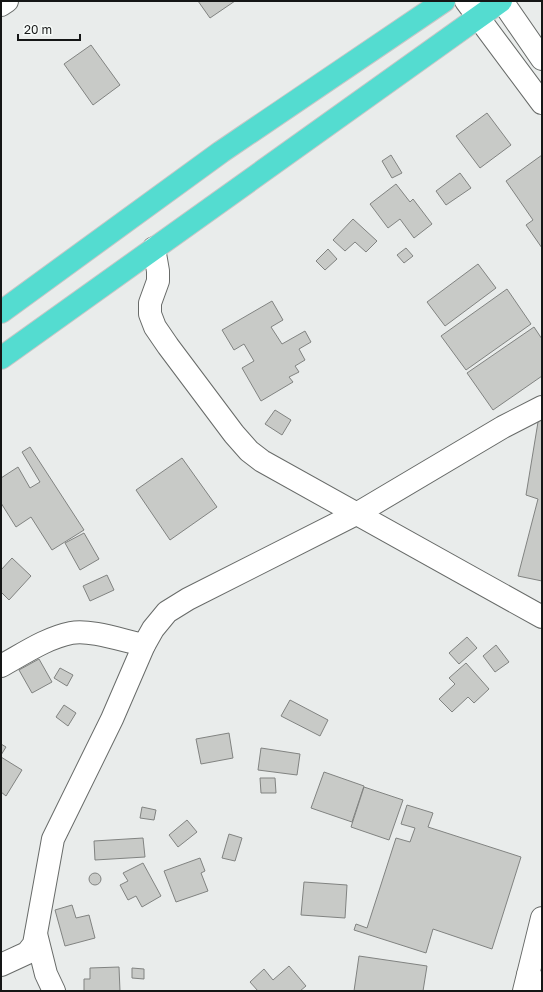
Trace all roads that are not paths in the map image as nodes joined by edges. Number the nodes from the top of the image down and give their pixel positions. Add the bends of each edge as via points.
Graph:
1 (7, 1) edge
2 (444, 1) edge
3 (502, 1) edge
4 (1, 5) edge
5 (472, 9) edge
6 (542, 59) edge
7 (542, 103) edge
8 (154, 248) junction
9 (1, 312) edge
10 (1, 358) edge
11 (542, 407) edge
12 (358, 513) junction
13 (542, 617) edge
14 (144, 645) junction
15 (1, 666) edge
16 (542, 918) edge
17 (36, 934) junction
18 (1, 965) edge
19 (531, 984) edge
20 (54, 991) edge

1 - 4 street
2 - 9 highway via 221,152
3 - 5 highway
3 - 6 street
5 - 7 street
5 - 8 highway
8 - 10 highway
8 - 12 street via 158,281 150,303 150,314 155,327 234,434 262,461
11 - 12 street via 503,427
12 - 13 street
12 - 14 street via 188,599 167,612
14 - 15 street via 72,632
14 - 17 street via 112,719 53,838
16 - 19 street
17 - 18 street via 34,944 27,953
17 - 20 street via 46,974

